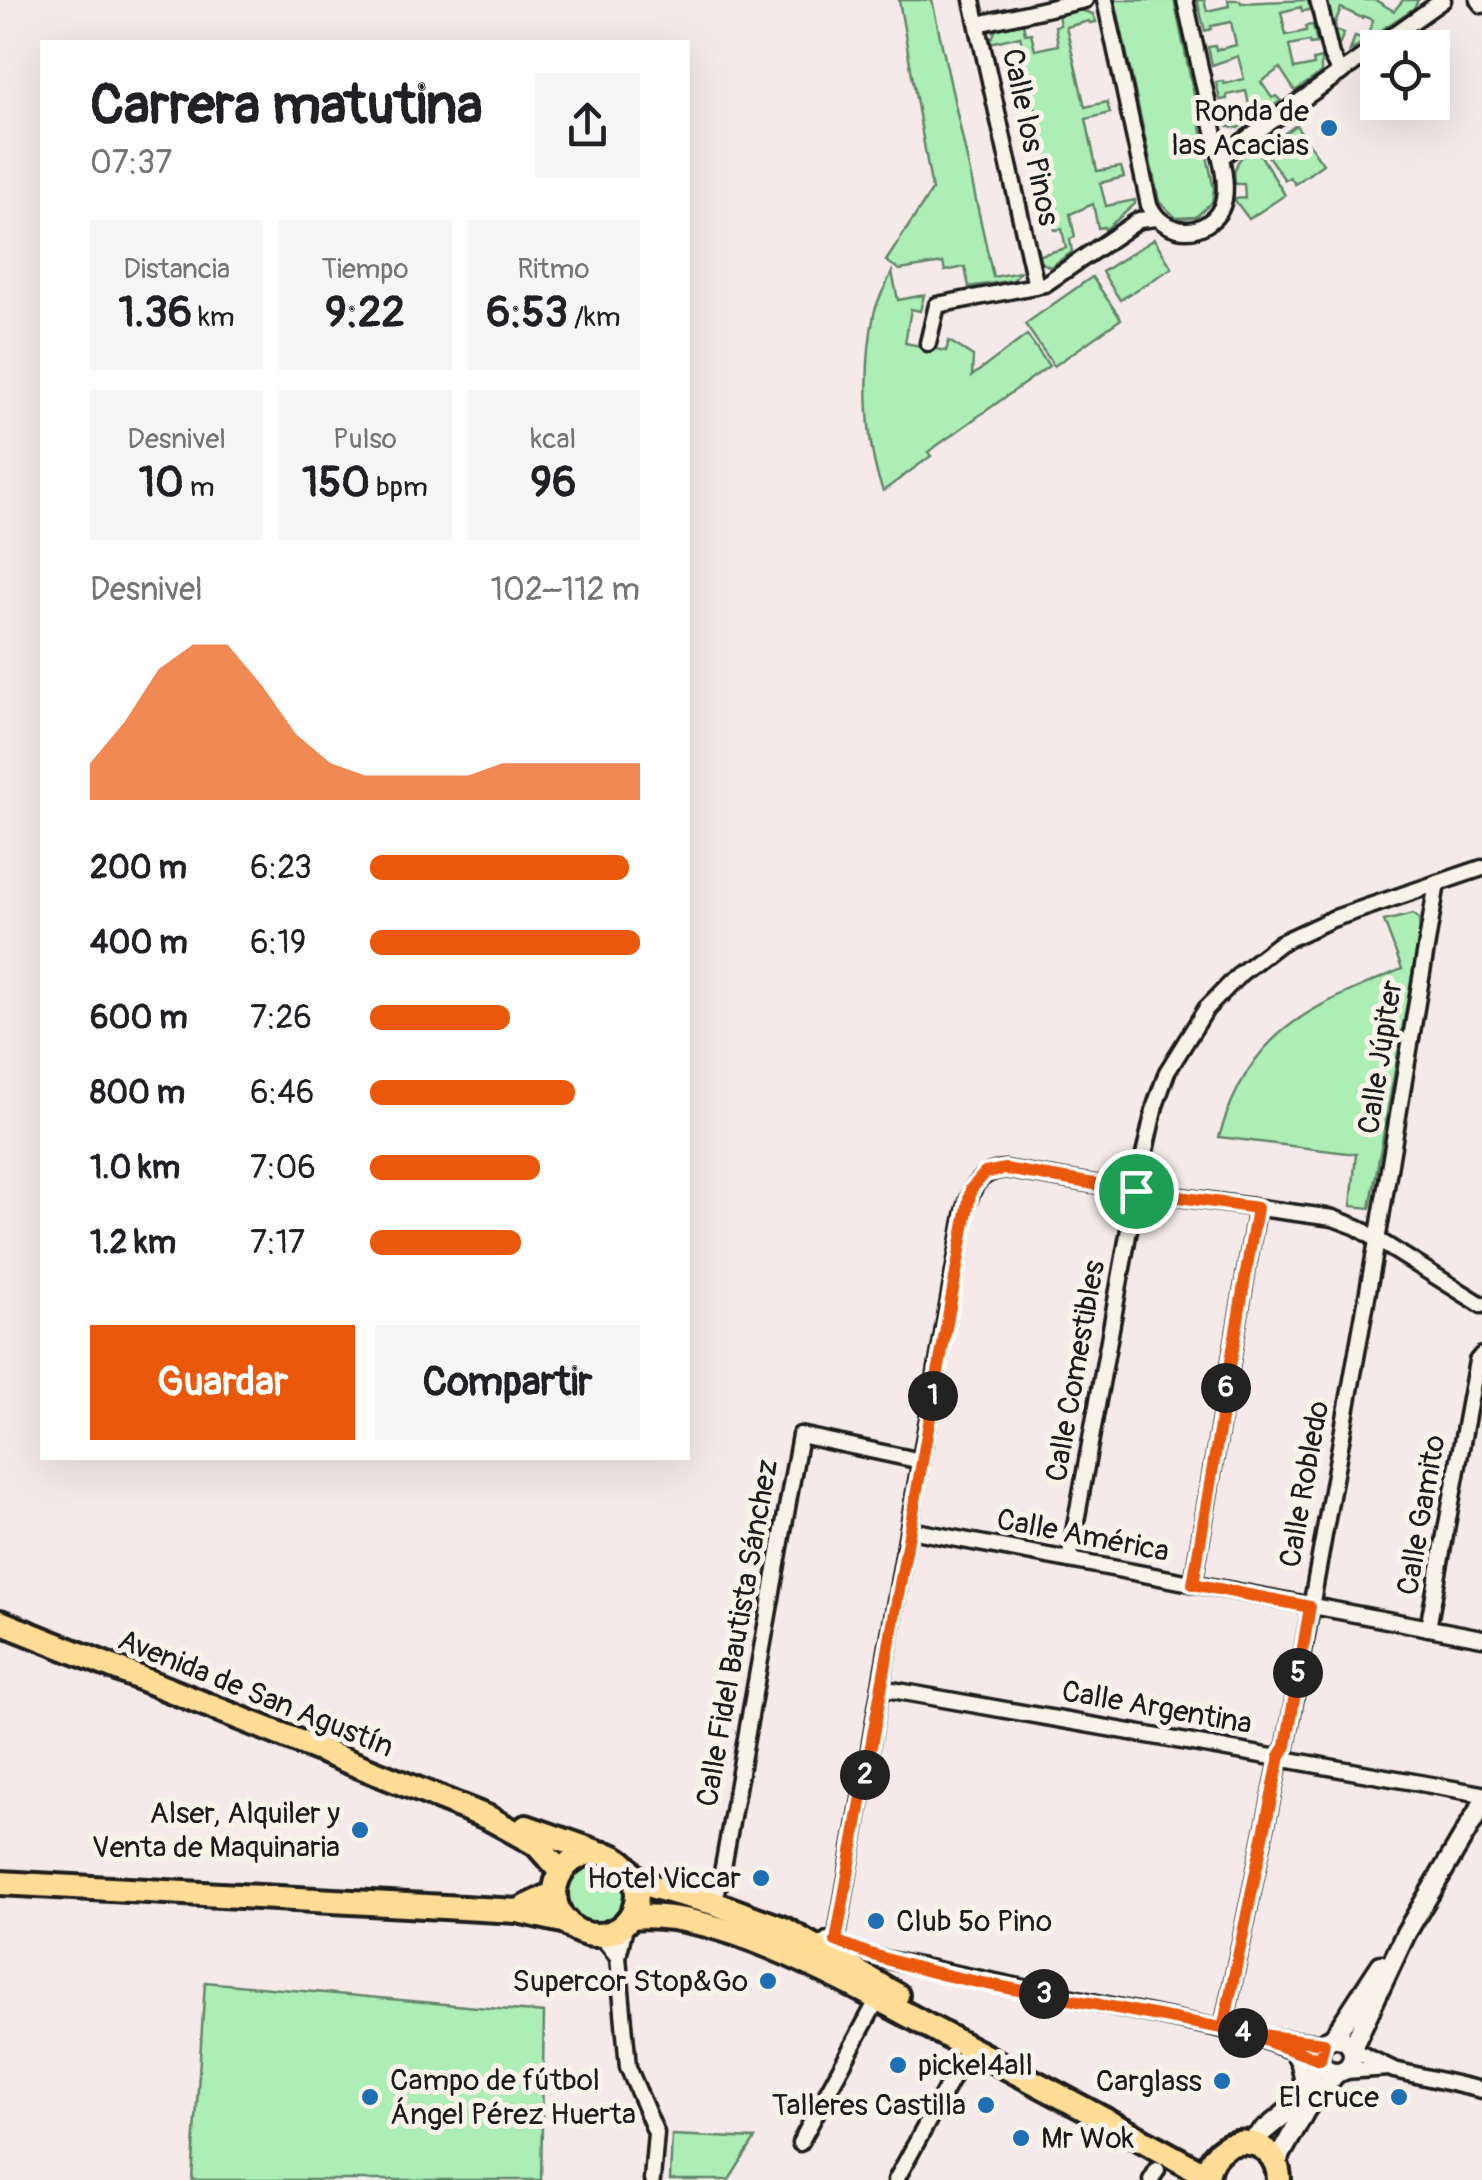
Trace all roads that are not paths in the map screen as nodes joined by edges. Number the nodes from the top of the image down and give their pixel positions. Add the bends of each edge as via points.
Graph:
1 (972, 0) edge
2 (1085, 0) edge
3 (1105, 0) edge
4 (1185, 0) edge
5 (1318, 0) edge
6 (1439, 1) edge
7 (978, 24) junction
8 (1400, 30) edge
9 (1360, 58) edge
10 (1340, 72) junction
11 (1220, 157) junction
12 (1156, 218) junction
13 (1036, 286) junction
14 (928, 343) dead end
15 (1482, 868) edge
16 (1437, 883) junction
17 (1136, 1191) junction
18 (1257, 1208) junction
19 (1377, 1241) junction
20 (1481, 1305) edge
21 (1482, 1355) edge
22 (921, 1461) junction
23 (910, 1530) junction
24 (1069, 1560) junction
25 (1193, 1584) junction
26 (1310, 1607) junction
27 (0, 1622) edge
28 (1428, 1628) junction
29 (1482, 1638) edge
30 (881, 1688) junction
31 (1280, 1756) junction
32 (1482, 1794) edge
33 (1482, 1805) edge
34 (489, 1818) junction
35 (597, 1852) junction
36 (633, 1875) junction
37 (0, 1883) edge
38 (558, 1883) junction
39 (714, 1903) junction
40 (518, 1911) junction
41 (628, 1920) junction
42 (567, 1922) junction
43 (1406, 1933) junction
44 (600, 1934) junction
45 (797, 1936) junction
46 (836, 1941) junction
47 (618, 1957) junction
48 (874, 2006) dead end
49 (1223, 2029) junction
50 (1253, 2036) junction
51 (1353, 2049) junction
52 (1292, 2050) junction
53 (1330, 2058) junction
54 (961, 2060) dead end
55 (1390, 2068) junction
56 (1031, 2080) junction
57 (1304, 2087) junction
58 (1482, 2090) edge
59 (800, 2142) dead end
60 (1249, 2142) junction
61 (1278, 2172) edge
62 (1207, 2178) edge
63 (652, 2180) edge
64 (896, 2180) edge

1 - 7 street, Calle los Pinos
2 - 7 street
3 - 12 street
4 - 11 street
5 - 10 street
6 - 8 street
7 - 13 street, Calle los Pinos
9 - 10 street
10 - 11 street
11 - 12 street via 1224,200 1212,220 1179,230
12 - 13 street via 1139,220
13 - 14 street via 936,305
15 - 16 street, Calle Comestibles
16 - 17 street, Calle Comestibles via 1303,931 1241,973 1206,1009 1167,1072
16 - 19 street, Calle Júpiter
17 - 18 street
17 - 22 street via 1005,1169 985,1173 971,1189
17 - 24 street, Calle Comestibles
18 - 19 street via 1333,1218
18 - 25 street
19 - 20 street
19 - 26 street, Calle Robledo
21 - 28 street, Calle Gamito
22 - 23 street
22 - 39 street, Calle Fidel Bautista Sánchez via 800,1435
23 - 24 street, Calle América
23 - 30 street
24 - 25 street, Calle América
25 - 26 street, Calle América
26 - 28 street, Calle América
26 - 31 street, Calle Robledo
27 - 34 main road, Avenida de San Agustín
28 - 29 street, Calle América
30 - 31 street, Calle Argentina
30 - 46 street
31 - 32 street, Calle Argentina
31 - 49 street, Calle Robledo
33 - 43 street
34 - 35 main road, Avenida de San Agustín
34 - 38 main road, Avenida de San Agustín via 536,1844
35 - 36 main road via 624,1863
35 - 38 main road via 570,1862
36 - 39 main road
36 - 41 main road via 636,1903
37 - 40 main road
38 - 40 main road
38 - 42 main road
39 - 45 main road
40 - 42 main road
41 - 44 main road
41 - 47 street
41 - 56 main road via 654,1915 694,1921 772,1949
42 - 44 main road
43 - 51 street
43 - 53 street
44 - 47 street
45 - 46 street
45 - 56 main road
46 - 49 street via 874,1957
47 - 63 street via 628,2067 656,2133
48 - 59 street
49 - 50 street
50 - 52 street
50 - 53 street
51 - 53 street via 1344,2040
51 - 55 street
52 - 53 street
52 - 57 street
53 - 55 street
53 - 57 street
53 - 61 street
54 - 64 street
55 - 58 street
56 - 62 main road
57 - 60 street via 1287,2112
60 - 61 main road via 1270,2153
60 - 62 main road via 1214,2156

